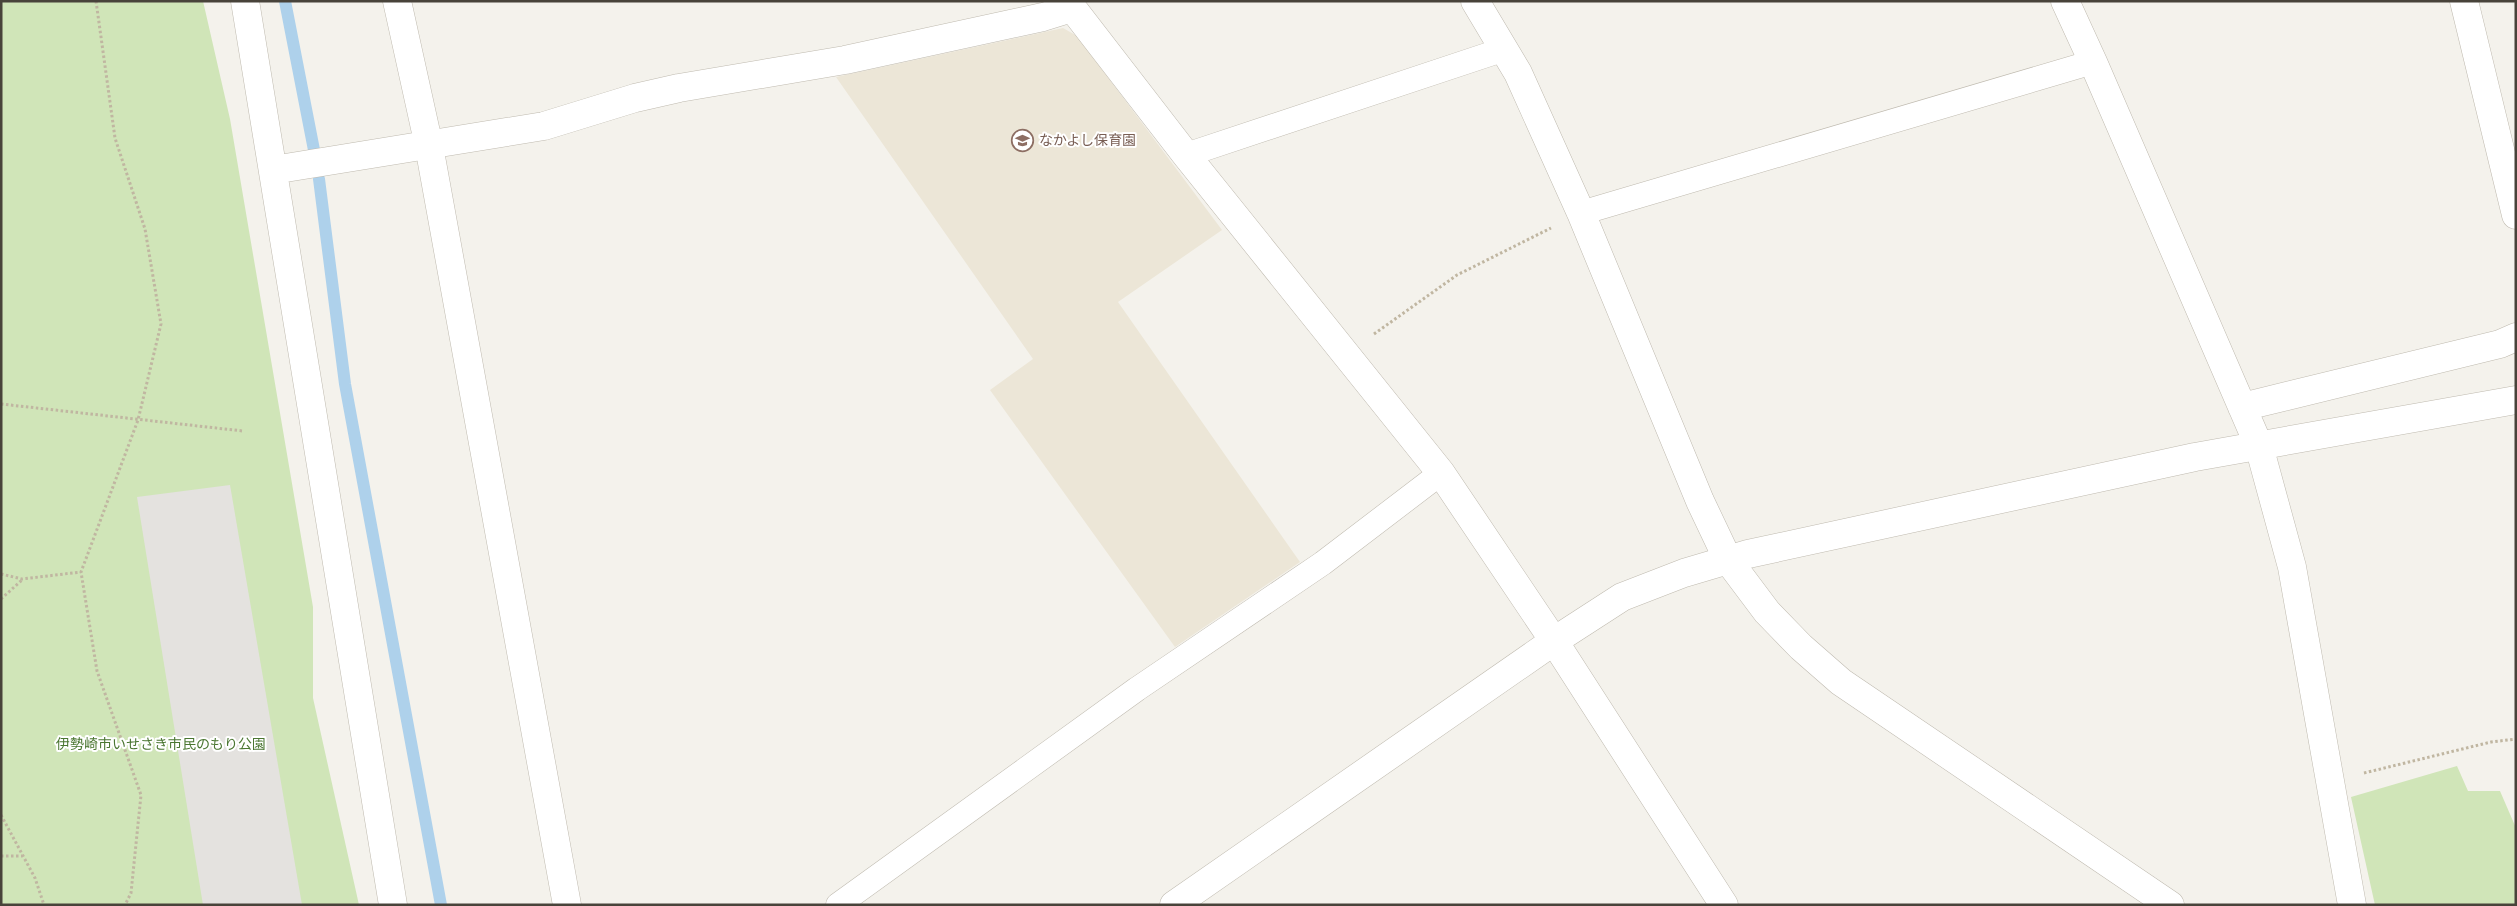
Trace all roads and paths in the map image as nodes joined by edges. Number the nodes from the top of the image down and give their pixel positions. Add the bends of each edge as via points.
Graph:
1 (96, 1) edge
2 (245, 1) edge
3 (397, 1) edge
4 (2064, 1) edge
5 (2464, 1) edge
6 (1483, 3) edge
7 (1069, 4) edge
8 (1505, 49) junction
9 (2093, 62) junction
10 (429, 146) junction
11 (1186, 155) junction
12 (273, 170) junction
13 (1581, 213) junction
14 (2516, 215) edge
15 (2516, 337) edge
16 (1346, 355) junction
17 (2516, 400) edge
18 (1, 404) edge
19 (2242, 407) junction
20 (138, 420) junction
21 (243, 431) dead end
22 (2259, 446) junction
23 (1441, 473) junction
24 (1728, 560) junction
25 (81, 572) junction
26 (1, 574) edge
27 (22, 579) junction
28 (1, 600) edge
29 (1554, 641) junction
30 (2516, 739) edge
31 (2330, 782) junction
32 (1, 815) edge
33 (1, 856) edge
34 (23, 856) junction
35 (44, 905) edge
36 (125, 905) edge
37 (393, 905) edge
38 (568, 905) edge
39 (838, 905) edge
40 (1174, 905) edge
41 (1724, 905) edge
42 (2170, 905) edge
43 (2352, 905) edge

1 - 20 path via 115,138 145,229 161,324
2 - 12 street
3 - 10 street
4 - 9 street
5 - 14 street
6 - 8 street
7 - 10 street via 1043,17 844,60 679,88 544,126
7 - 11 street
8 - 11 lane
8 - 13 street
9 - 13 lane
9 - 19 street
10 - 12 street
10 - 38 street
11 - 16 street
12 - 37 street
13 - 16 path via 1457,275
13 - 24 street via 1700,501
15 - 19 street via 2500,344
16 - 23 street
17 - 22 street
18 - 20 path
19 - 22 street
20 - 21 path
20 - 25 path
22 - 24 street
22 - 31 street via 2292,567
23 - 29 street
23 - 39 lane via 1323,563 1137,689
24 - 29 street via 1622,597
24 - 42 street via 1767,612 1841,682
25 - 27 path
25 - 36 path via 97,672 141,795 131,893
26 - 27 path
27 - 28 path
29 - 40 street
29 - 41 street
30 - 31 path via 2491,742
31 - 43 street
32 - 34 path
33 - 34 path
34 - 35 path

